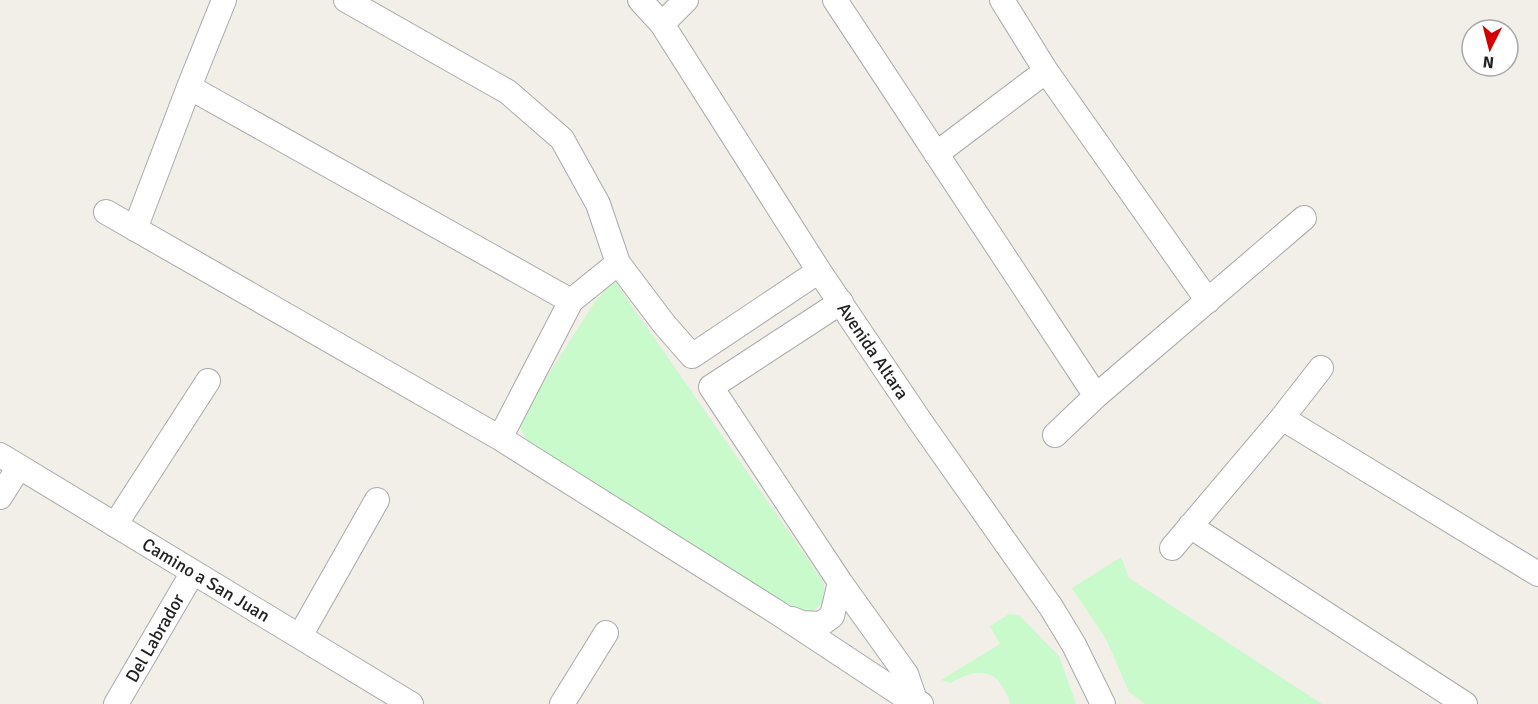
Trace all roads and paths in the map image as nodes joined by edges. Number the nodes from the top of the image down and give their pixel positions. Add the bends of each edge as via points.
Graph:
1 (224, 0) edge
2 (346, 0) edge
3 (640, 0) edge
4 (686, 0) edge
5 (836, 0) edge
6 (1002, 0) edge
7 (662, 24) junction
8 (1046, 72) junction
9 (189, 87) junction
10 (936, 154) junction
11 (106, 212) dead end
12 (1304, 218) dead end
13 (135, 229) junction
14 (618, 263) junction
15 (819, 271) junction
16 (571, 301) junction
17 (1208, 301) junction
18 (841, 302) junction
19 (765, 308) junction
20 (788, 338) junction
21 (1321, 368) dead end
22 (208, 381) dead end
23 (1096, 396) junction
24 (1282, 418) junction
25 (1055, 435) dead end
26 (501, 438) junction
27 (9, 461) edge
28 (0, 497) edge
29 (377, 500) dead end
30 (115, 525) junction
31 (1190, 526) junction
32 (1172, 548) dead end
33 (194, 572) junction
34 (1538, 574) edge
35 (840, 582) junction
36 (778, 613) junction
37 (606, 633) dead end
38 (300, 636) junction
39 (380, 696) edge
40 (918, 702) edge
41 (116, 704) edge
42 (411, 704) edge
43 (562, 704) edge
44 (1103, 704) edge
45 (1465, 704) edge

1 - 9 street
2 - 14 street via 508,92 562,139 598,204
3 - 7 street, Avenida Altara
4 - 7 street
5 - 10 street
6 - 8 street
7 - 15 street, Avenida Altara
8 - 10 street
8 - 17 street
9 - 13 street
9 - 16 street
10 - 23 street
11 - 13 street
12 - 17 street
13 - 26 street
14 - 16 street
14 - 19 street via 692,356
15 - 18 street, Avenida Altara
15 - 19 street
16 - 26 street
17 - 23 street
18 - 20 street
18 - 44 street, Avenida Altara via 1051,607
19 - 20 street
20 - 35 street via 711,387
21 - 24 street
22 - 30 street
23 - 25 street
24 - 31 street
24 - 34 street
26 - 36 street
27 - 28 street
27 - 30 street, Camino a San Juan
29 - 38 street
30 - 33 street, Camino a San Juan
31 - 32 street
31 - 45 street
33 - 38 street, Camino a San Juan
33 - 41 street, Del Labrador
35 - 36 street via 832,616 821,624 802,623
35 - 40 street via 906,674
36 - 40 street
37 - 43 street
38 - 39 street, Camino a San Juan
39 - 42 street, Camino a San Juan

